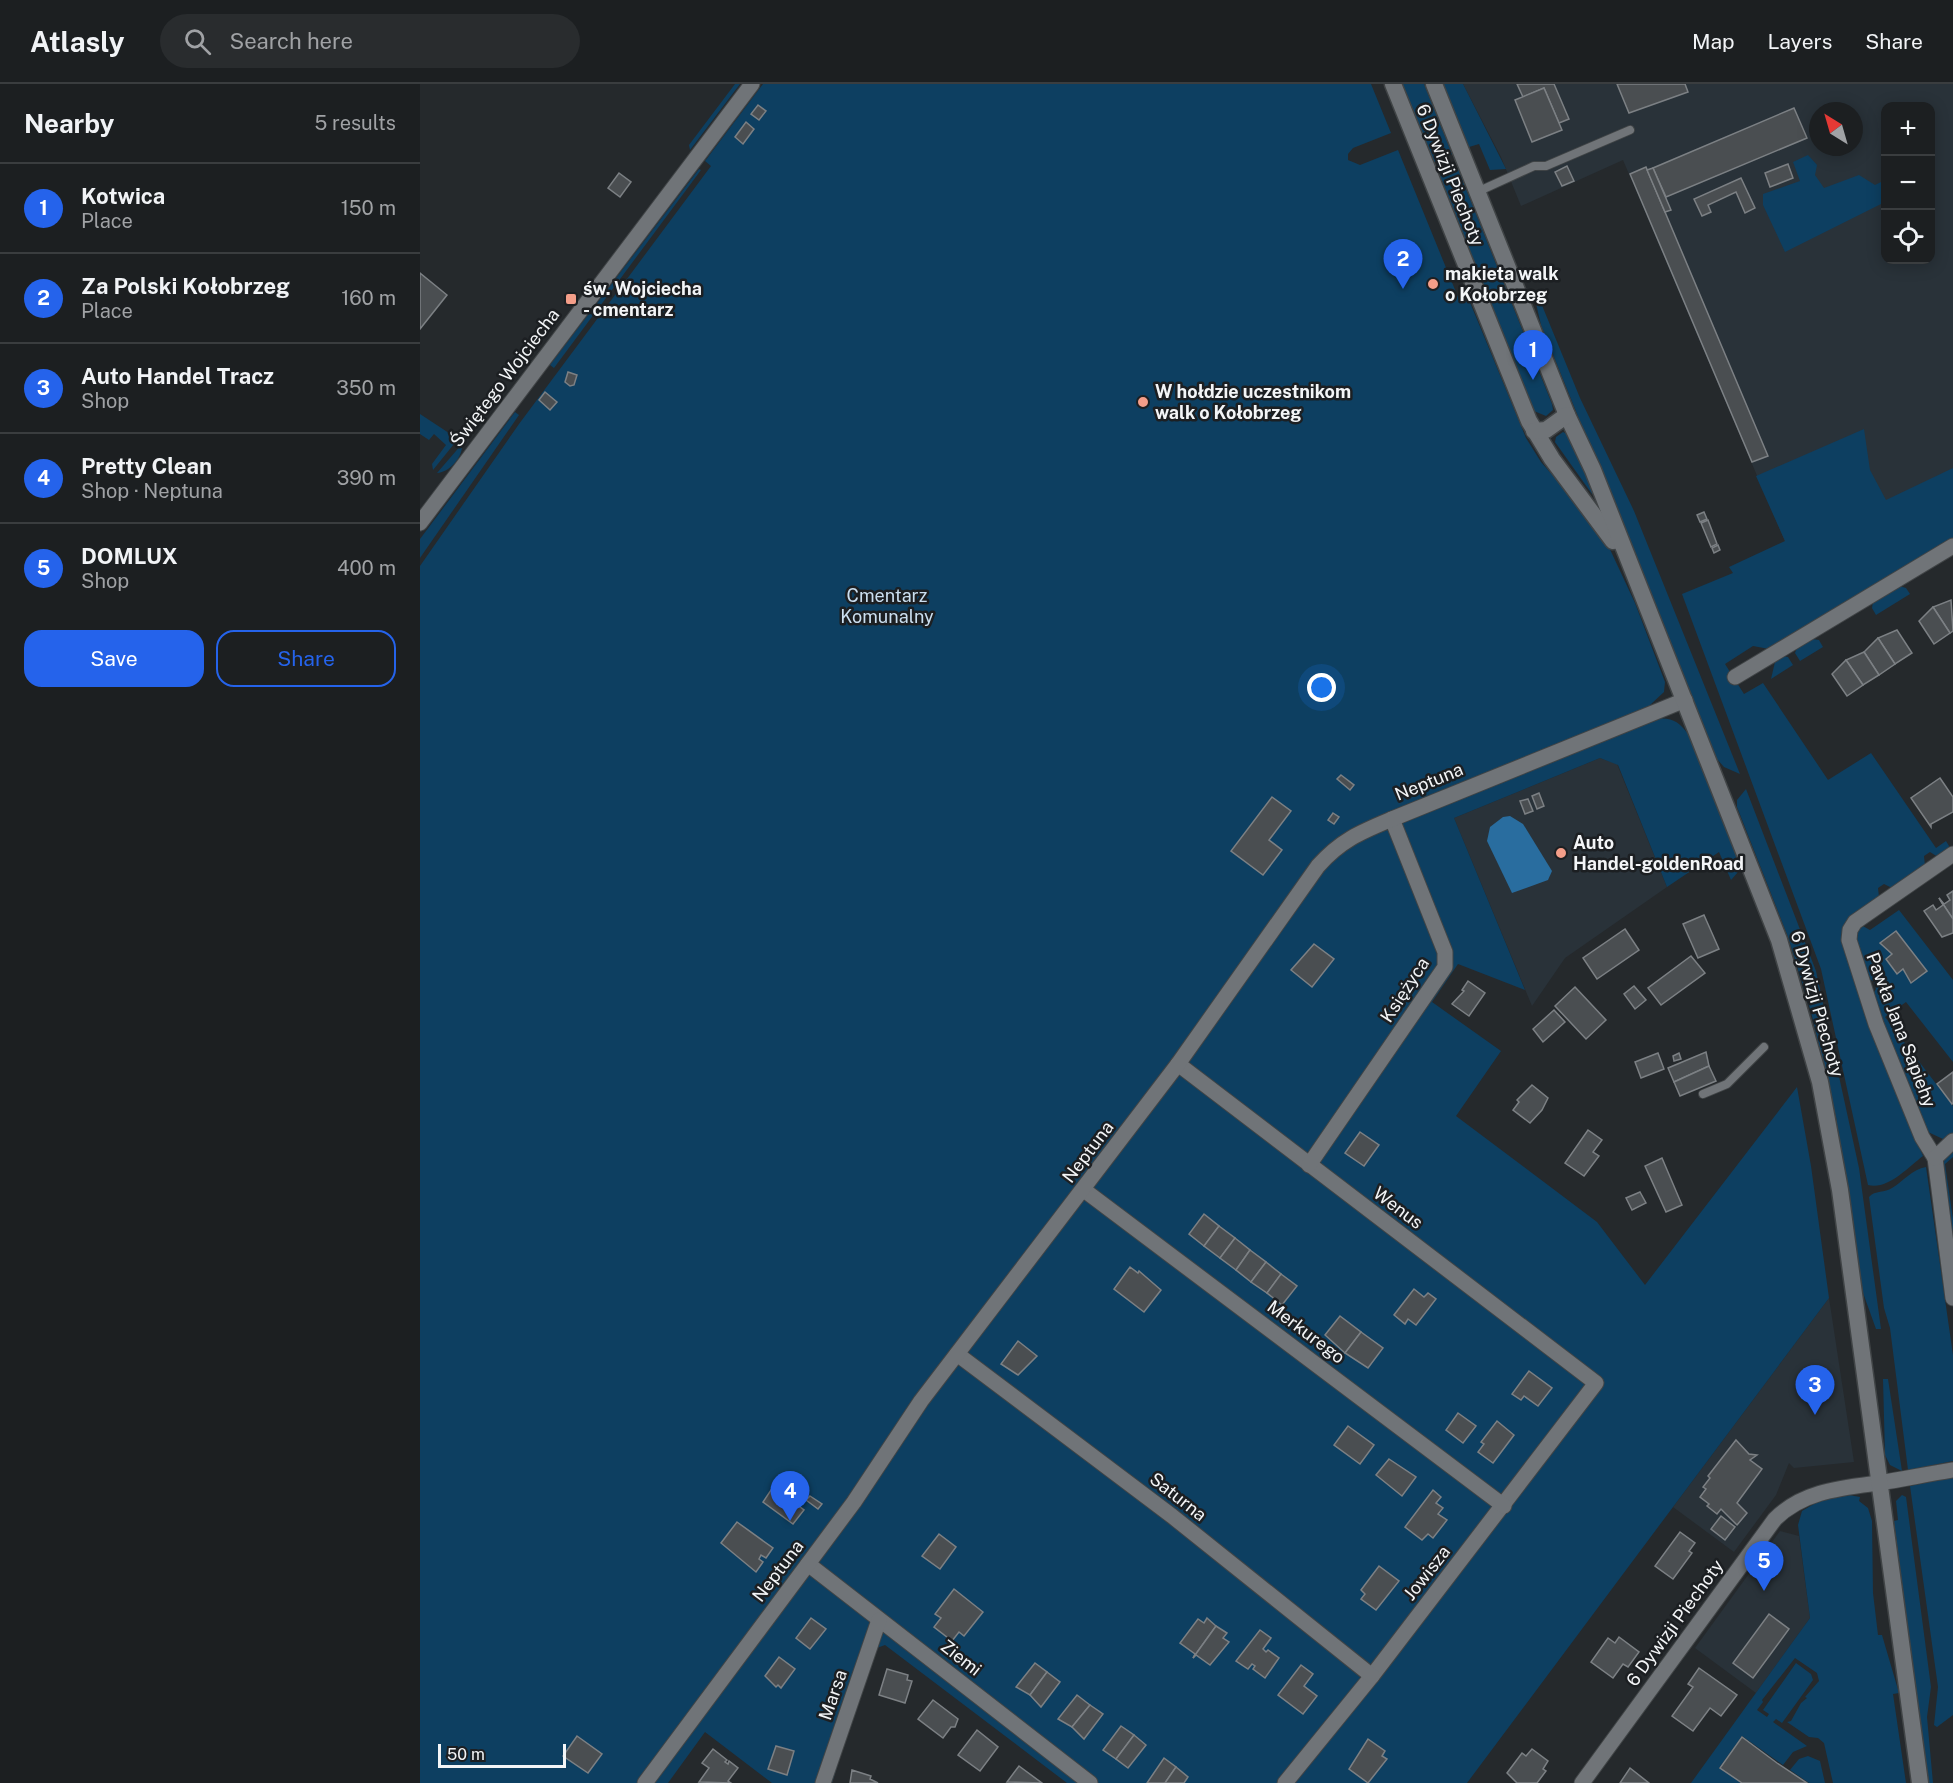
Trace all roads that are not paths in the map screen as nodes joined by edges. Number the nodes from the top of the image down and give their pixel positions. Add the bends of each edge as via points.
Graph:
1 (752, 84) edge
2 (1392, 84) edge
3 (1434, 84) edge
4 (1630, 130) dead end
5 (1477, 192) junction
6 (1568, 415) junction
7 (1534, 431) junction
8 (420, 523) edge
9 (1953, 546) edge
10 (1628, 561) junction
11 (1736, 676) dead end
12 (1684, 700) junction
13 (1392, 819) junction
14 (1953, 854) edge
15 (1764, 1047) dead end
16 (1178, 1064) junction
17 (1703, 1094) dead end
18 (1953, 1141) edge
19 (1935, 1158) junction
20 (1309, 1165) junction
21 (1084, 1190) junction
22 (1953, 1298) edge
23 (957, 1354) junction
24 (1596, 1383) joint
25 (1953, 1470) edge
26 (1880, 1483) junction
27 (1504, 1506) junction
28 (808, 1564) junction
29 (879, 1620) junction
30 (1372, 1676) junction
31 (1083, 1781) edge
32 (645, 1783) edge
33 (823, 1783) edge
34 (1285, 1783) edge
35 (1582, 1783) edge
36 (1920, 1783) edge

1 - 8 street, Świętego Wojciecha
2 - 7 street, 6 Dywizji Piechoty
3 - 5 street, 6 Dywizji Piechoty
4 - 5 lane
5 - 6 street, 6 Dywizji Piechoty
6 - 7 street via 1546,429
6 - 10 street, 6 Dywizji Piechoty
7 - 10 street, 6 Dywizji Piechoty
9 - 11 street
10 - 12 street, 6 Dywizji Piechoty
12 - 13 street, Neptuna
12 - 26 street, 6 Dywizji Piechoty via 1779,940 1806,1027 1840,1190
13 - 16 street, Neptuna via 1335,847 1318,866
13 - 20 street, Księżyca via 1445,952 1445,967
14 - 19 street, Pawła Jana Sapiehy via 1856,922 1849,940 1876,1024 1922,1137
15 - 17 lane via 1728,1084
16 - 20 street, Wenus
16 - 21 street, Neptuna
18 - 19 street
19 - 22 street
20 - 24 street, Wenus
21 - 23 street, Neptuna
21 - 27 street, Merkurego
23 - 28 street, Neptuna
23 - 30 street, Saturna via 1172,1516
24 - 27 street, Jowisza
25 - 26 street
26 - 35 street, 6 Dywizji Piechoty via 1811,1496 1788,1506 1775,1519
26 - 36 street, 6 Dywizji Piechoty
27 - 30 street, Jowisza
28 - 29 street, Ziemi
28 - 32 street, Neptuna
29 - 31 street, Ziemi
29 - 33 street, Marsa
30 - 34 street, Jowisza

